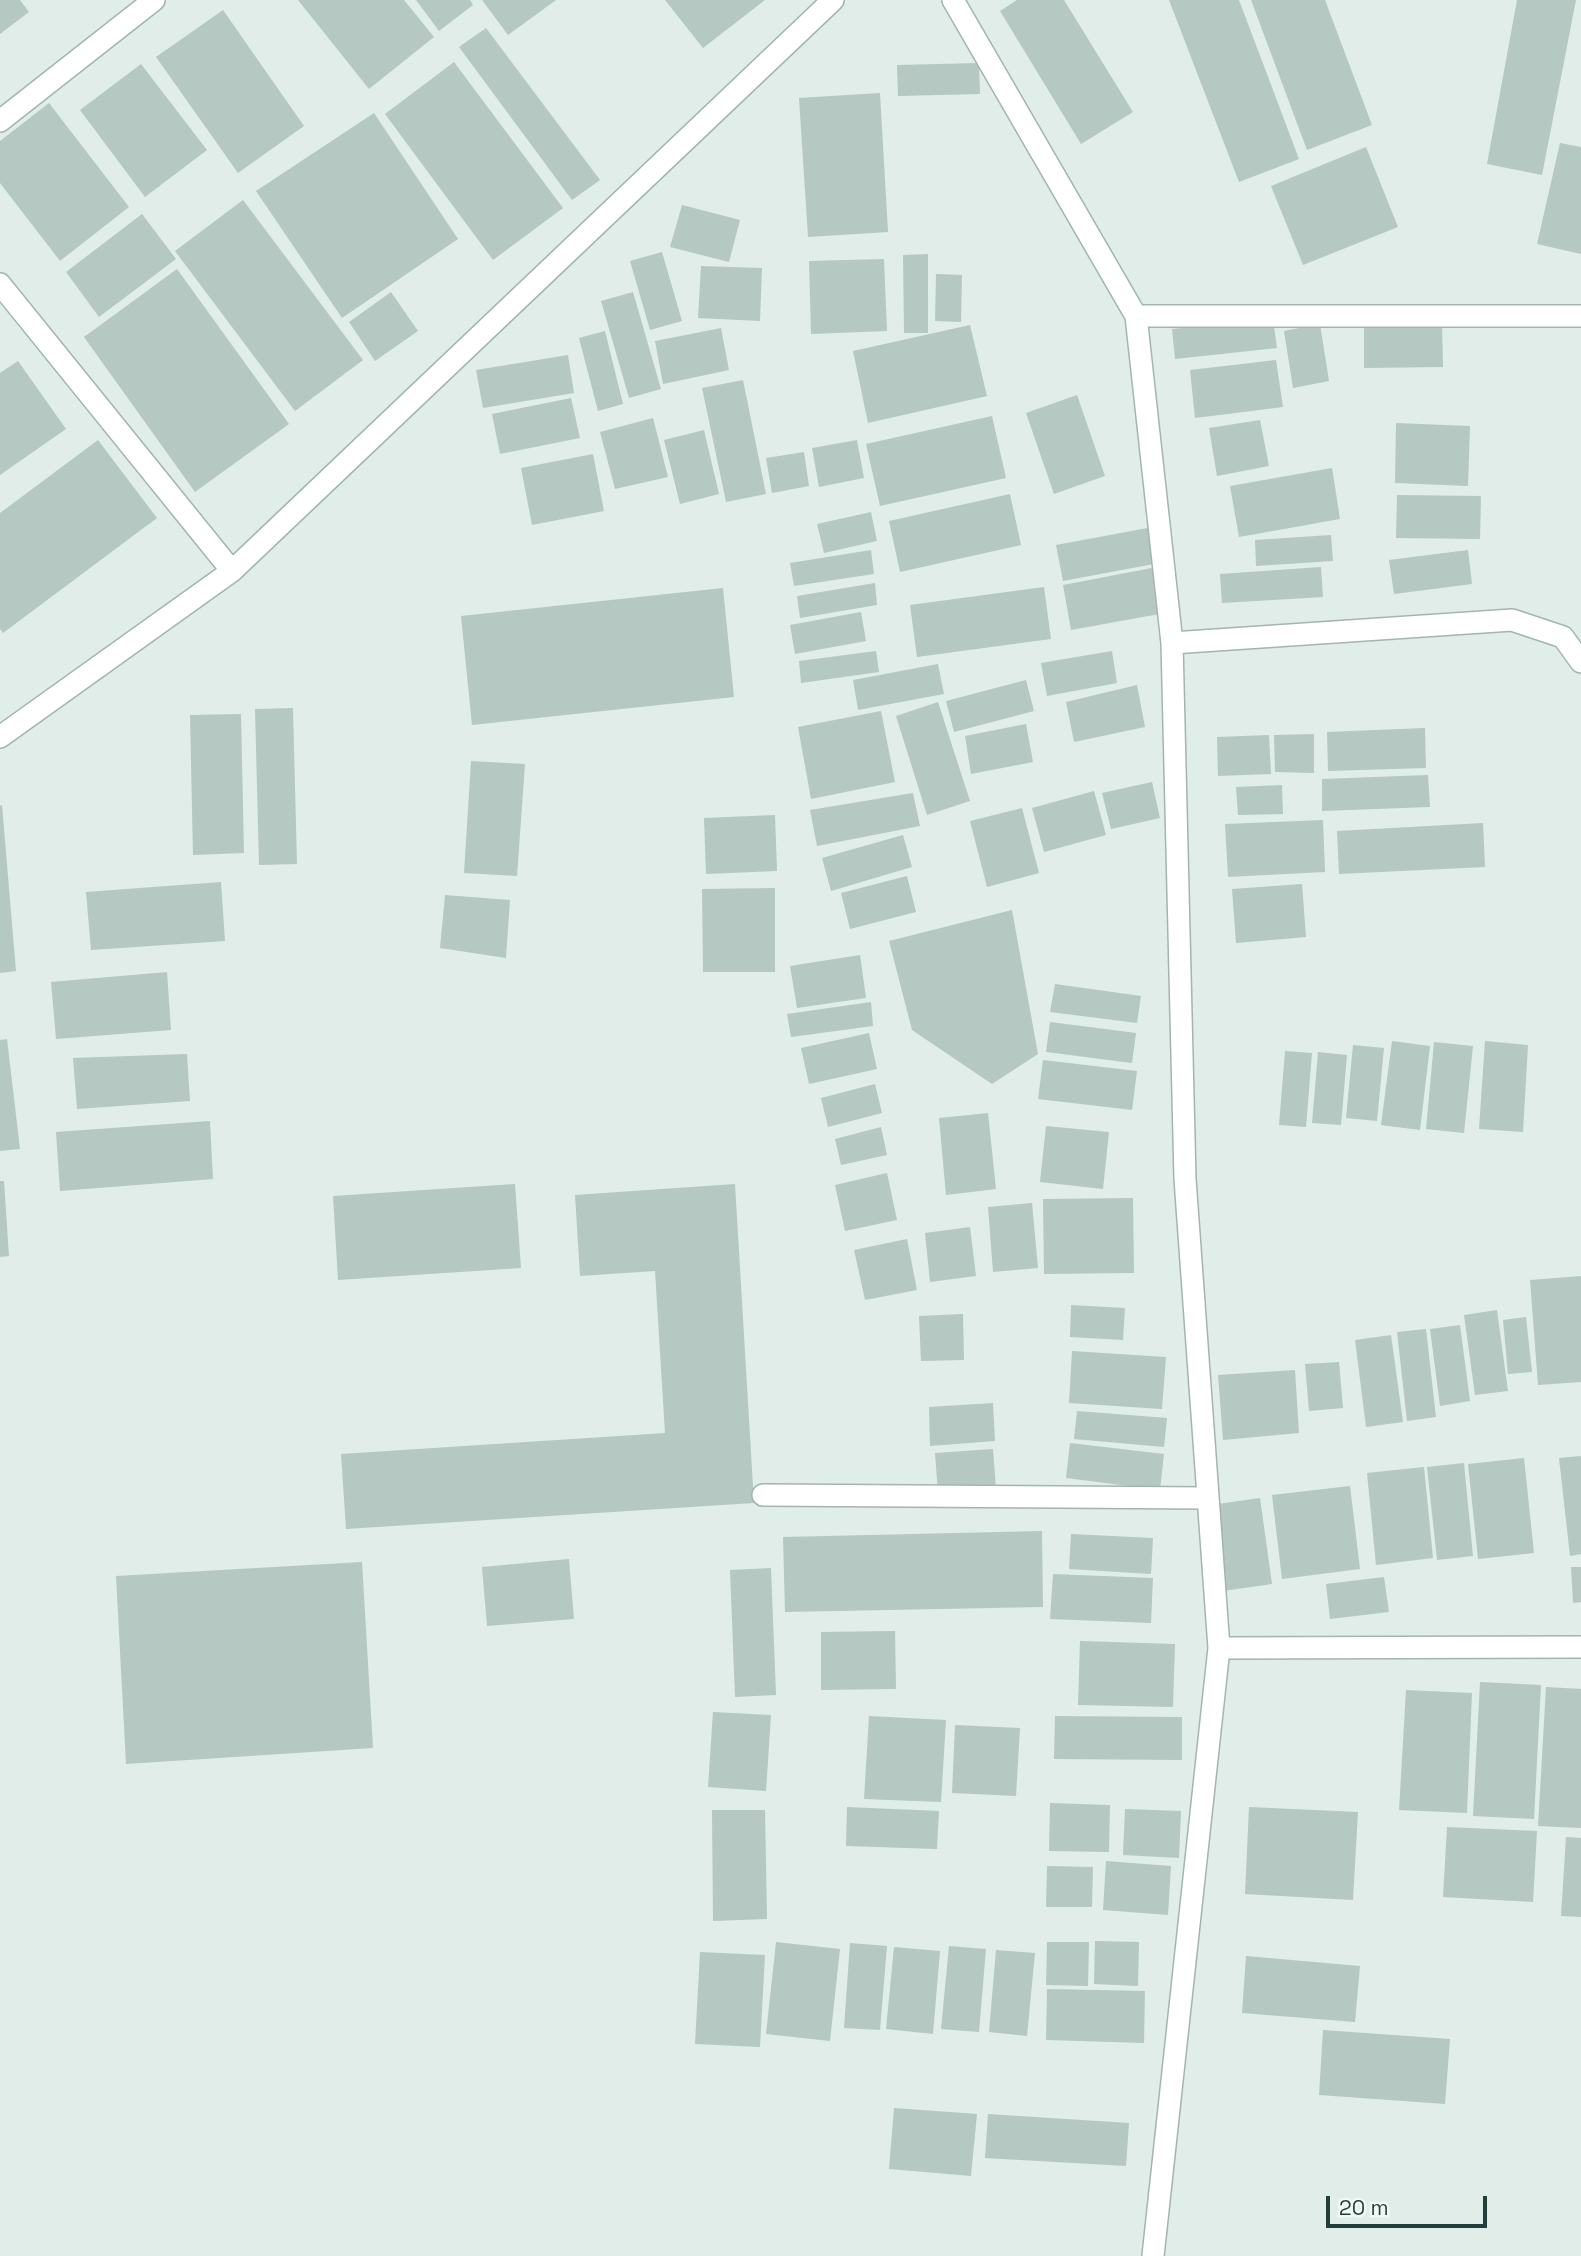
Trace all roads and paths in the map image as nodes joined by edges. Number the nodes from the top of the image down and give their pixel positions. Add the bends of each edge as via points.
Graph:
1 (154, 0) edge
2 (833, 0) edge
3 (953, 0) edge
4 (0, 121) edge
5 (0, 284) edge
6 (1136, 316) junction
7 (1581, 317) edge
8 (232, 571) junction
9 (1172, 643) junction
10 (1581, 663) edge
11 (0, 737) edge
12 (763, 1495) dead end
13 (1208, 1498) junction
14 (1581, 1647) edge
15 (1219, 1648) junction
16 (1153, 2256) edge

1 - 4 street
2 - 8 street
3 - 6 street
5 - 8 street
6 - 7 street
6 - 9 street
8 - 11 street
9 - 10 street via 1512,620 1563,637
9 - 13 street via 1185,1179
12 - 13 street
13 - 15 street
14 - 15 street
15 - 16 street

